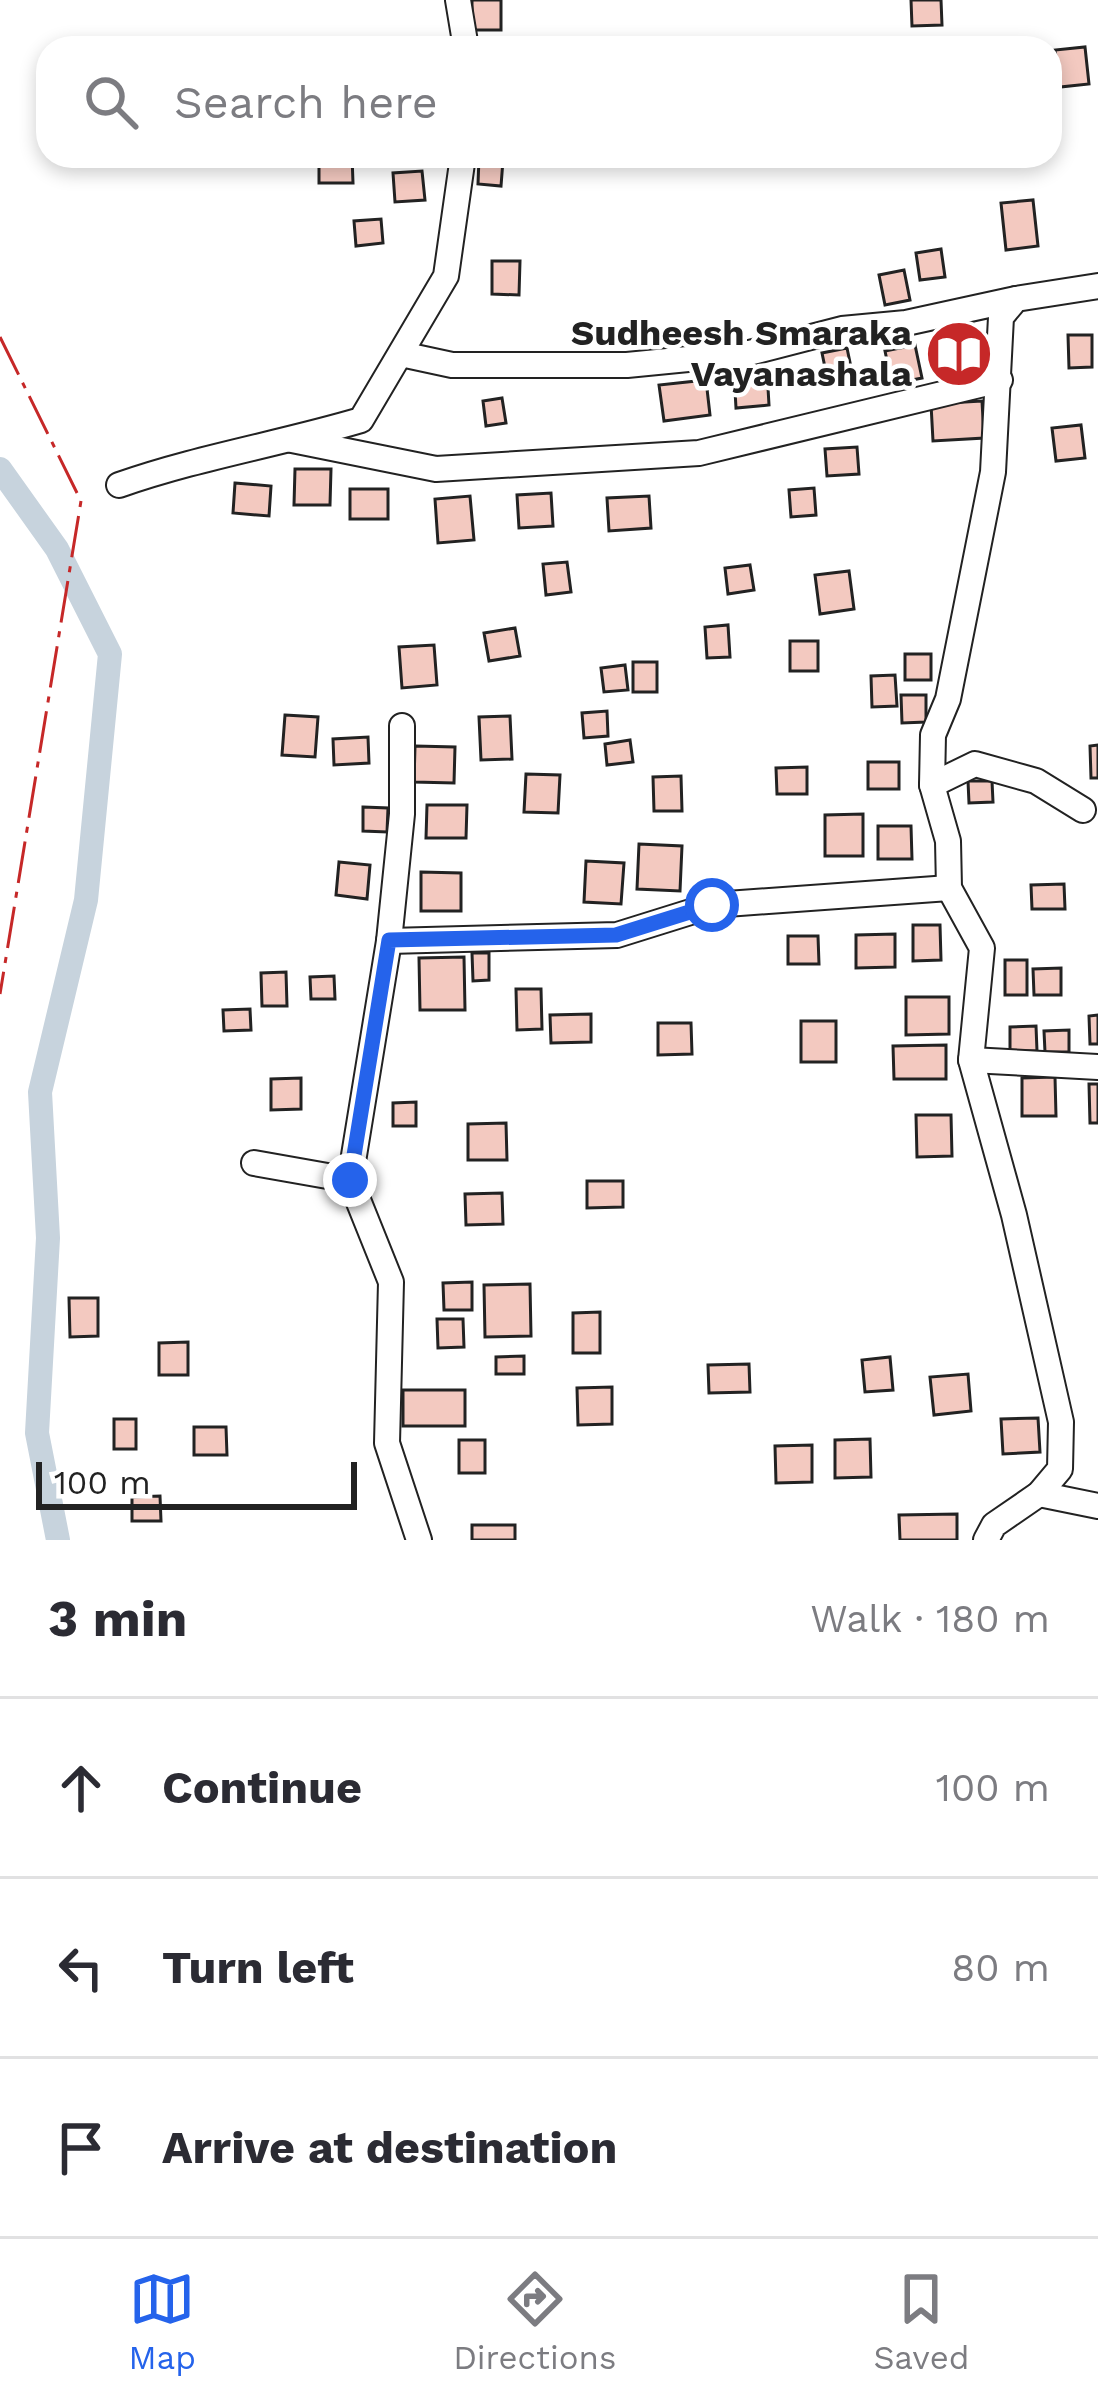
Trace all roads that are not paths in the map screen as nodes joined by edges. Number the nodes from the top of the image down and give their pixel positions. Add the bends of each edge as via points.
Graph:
1 (458, 0) edge
2 (464, 36) edge
3 (461, 168) edge
4 (1098, 286) edge
5 (1016, 299) junction
6 (401, 354) junction
7 (1000, 380) junction
8 (292, 440) junction
9 (119, 485) dead end
10 (402, 726) dead end
11 (932, 785) junction
12 (1083, 810) dead end
13 (949, 888) junction
14 (389, 940) junction
15 (971, 1060) junction
16 (1098, 1067) edge
17 (254, 1162) dead end
18 (350, 1180) junction
19 (1039, 1494) junction
20 (1098, 1507) edge
21 (419, 1540) edge
22 (986, 1540) edge

1 - 2 street
3 - 6 street via 446,276
4 - 5 street
5 - 6 street via 749,353 627,365 452,365
5 - 7 street via 1001,317
6 - 8 street via 361,420
7 - 8 street via 699,453 436,470
7 - 11 street via 993,472 948,699 933,735
8 - 9 street via 201,457
10 - 14 street
11 - 12 street via 976,764 1036,782
11 - 13 street via 948,841
13 - 14 street via 712,905 616,935
13 - 15 street via 982,948
14 - 18 street
15 - 16 street
15 - 19 street via 1061,1422 1060,1468
17 - 18 street
18 - 21 street via 391,1282 387,1443
19 - 20 street
19 - 22 street via 994,1525

